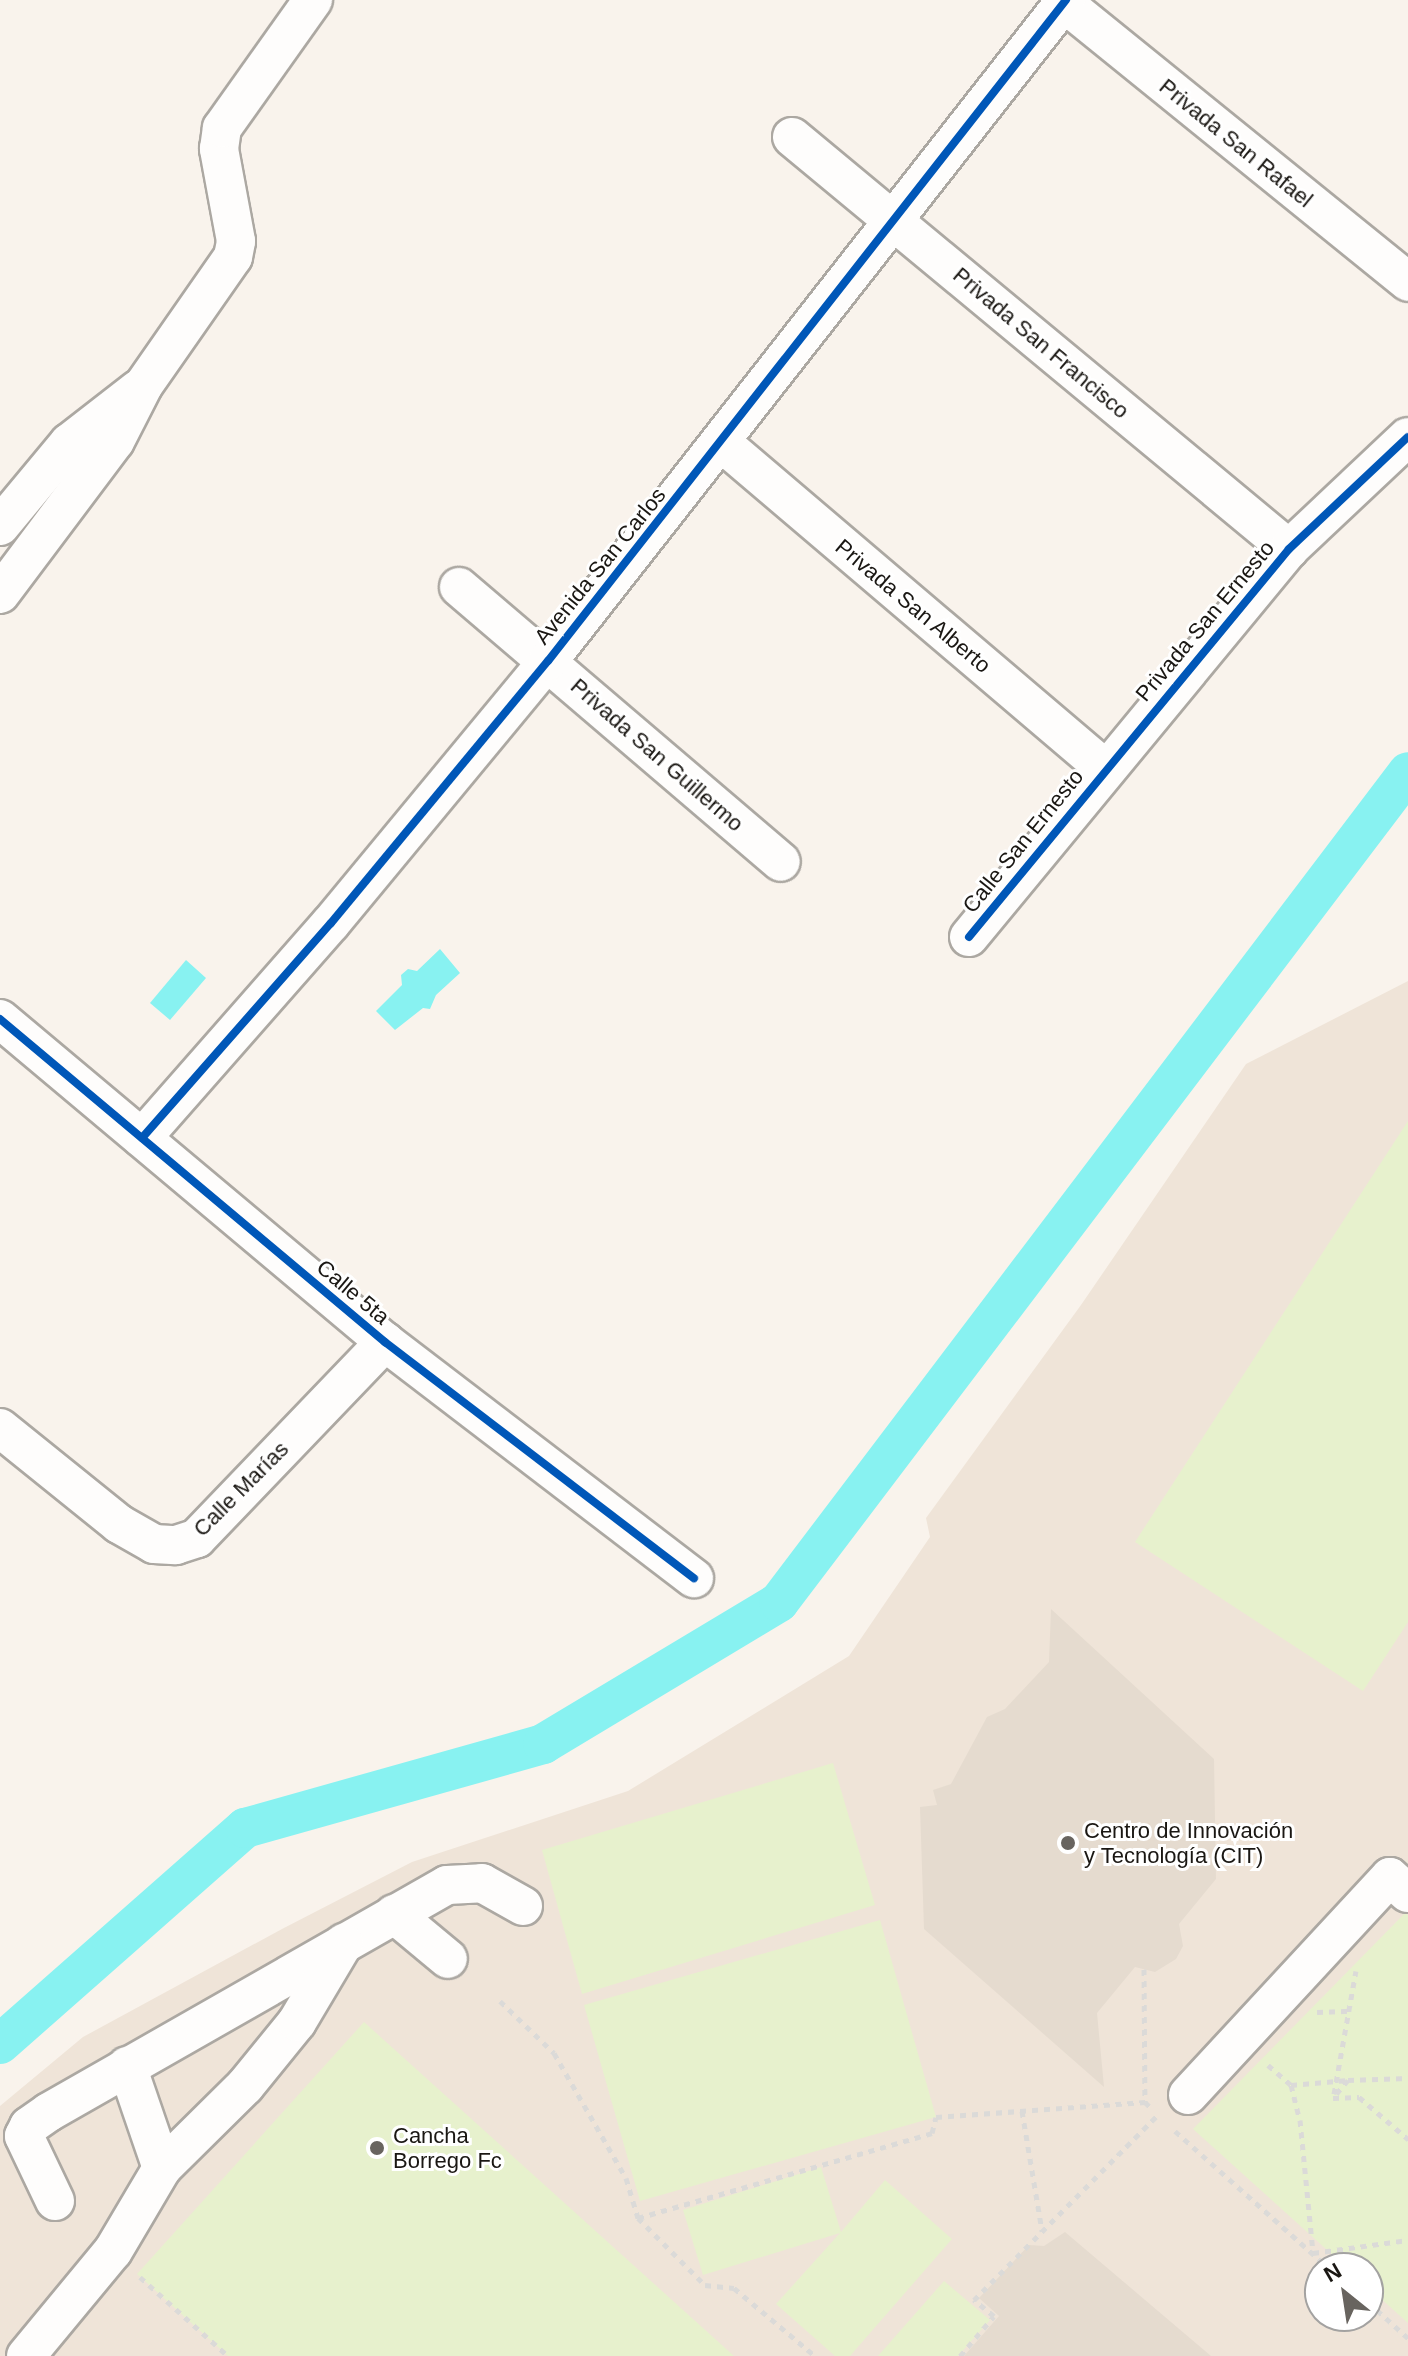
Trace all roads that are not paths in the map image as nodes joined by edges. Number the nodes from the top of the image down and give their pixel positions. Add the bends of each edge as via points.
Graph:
1 (313, 0) edge
2 (1065, 2) edge
3 (792, 137) dead end
4 (896, 222) junction
5 (1408, 282) edge
6 (143, 386) junction
7 (1408, 437) edge
8 (722, 443) junction
9 (0, 526) edge
10 (1289, 549) junction
11 (459, 587) dead end
12 (0, 594) edge
13 (548, 661) junction
14 (1104, 768) junction
15 (781, 862) dead end
16 (969, 937) dead end
17 (0, 1019) edge
18 (142, 1138) junction
19 (385, 1342) junction
20 (0, 1428) edge
21 (694, 1578) dead end
22 (1402, 1874) edge
23 (523, 1906) dead end
24 (394, 1914) junction
25 (345, 1942) junction
26 (448, 1959) dead end
27 (127, 2066) junction
28 (1179, 2111) road end
29 (162, 2168) junction
30 (55, 2201) dead end
31 (31, 2354) edge

1 - 6 street via 222,128 219,149 236,241 233,257
2 - 4 street, Avenida San Carlos
2 - 5 street, Privada San Rafael
3 - 4 street, Privada San Francisco
4 - 8 street, Avenida San Carlos
4 - 10 street, Privada San Francisco
6 - 9 street via 69,443
6 - 12 street via 115,441
7 - 10 street, Privada San Ernesto
8 - 13 street, Avenida San Carlos
8 - 14 street, Privada San Alberto
10 - 14 street, Privada San Ernesto
11 - 13 street, Privada San Guillermo
13 - 15 street, Privada San Guillermo
13 - 18 street, Avenida San Carlos via 331,923
14 - 16 street, Calle San Ernesto
17 - 18 street, Calle 5ta
18 - 19 street, Calle 5ta
19 - 20 street, Calle Marías via 197,1538 176,1545 154,1544 119,1524
19 - 21 street, Calle 5ta
22 - 28 street
23 - 24 street via 482,1883 460,1881
24 - 25 street
24 - 26 street
25 - 27 street
25 - 29 street via 297,2022 254,2076
27 - 29 street
27 - 30 street via 29,2126 26,2147
29 - 31 street via 113,2251

